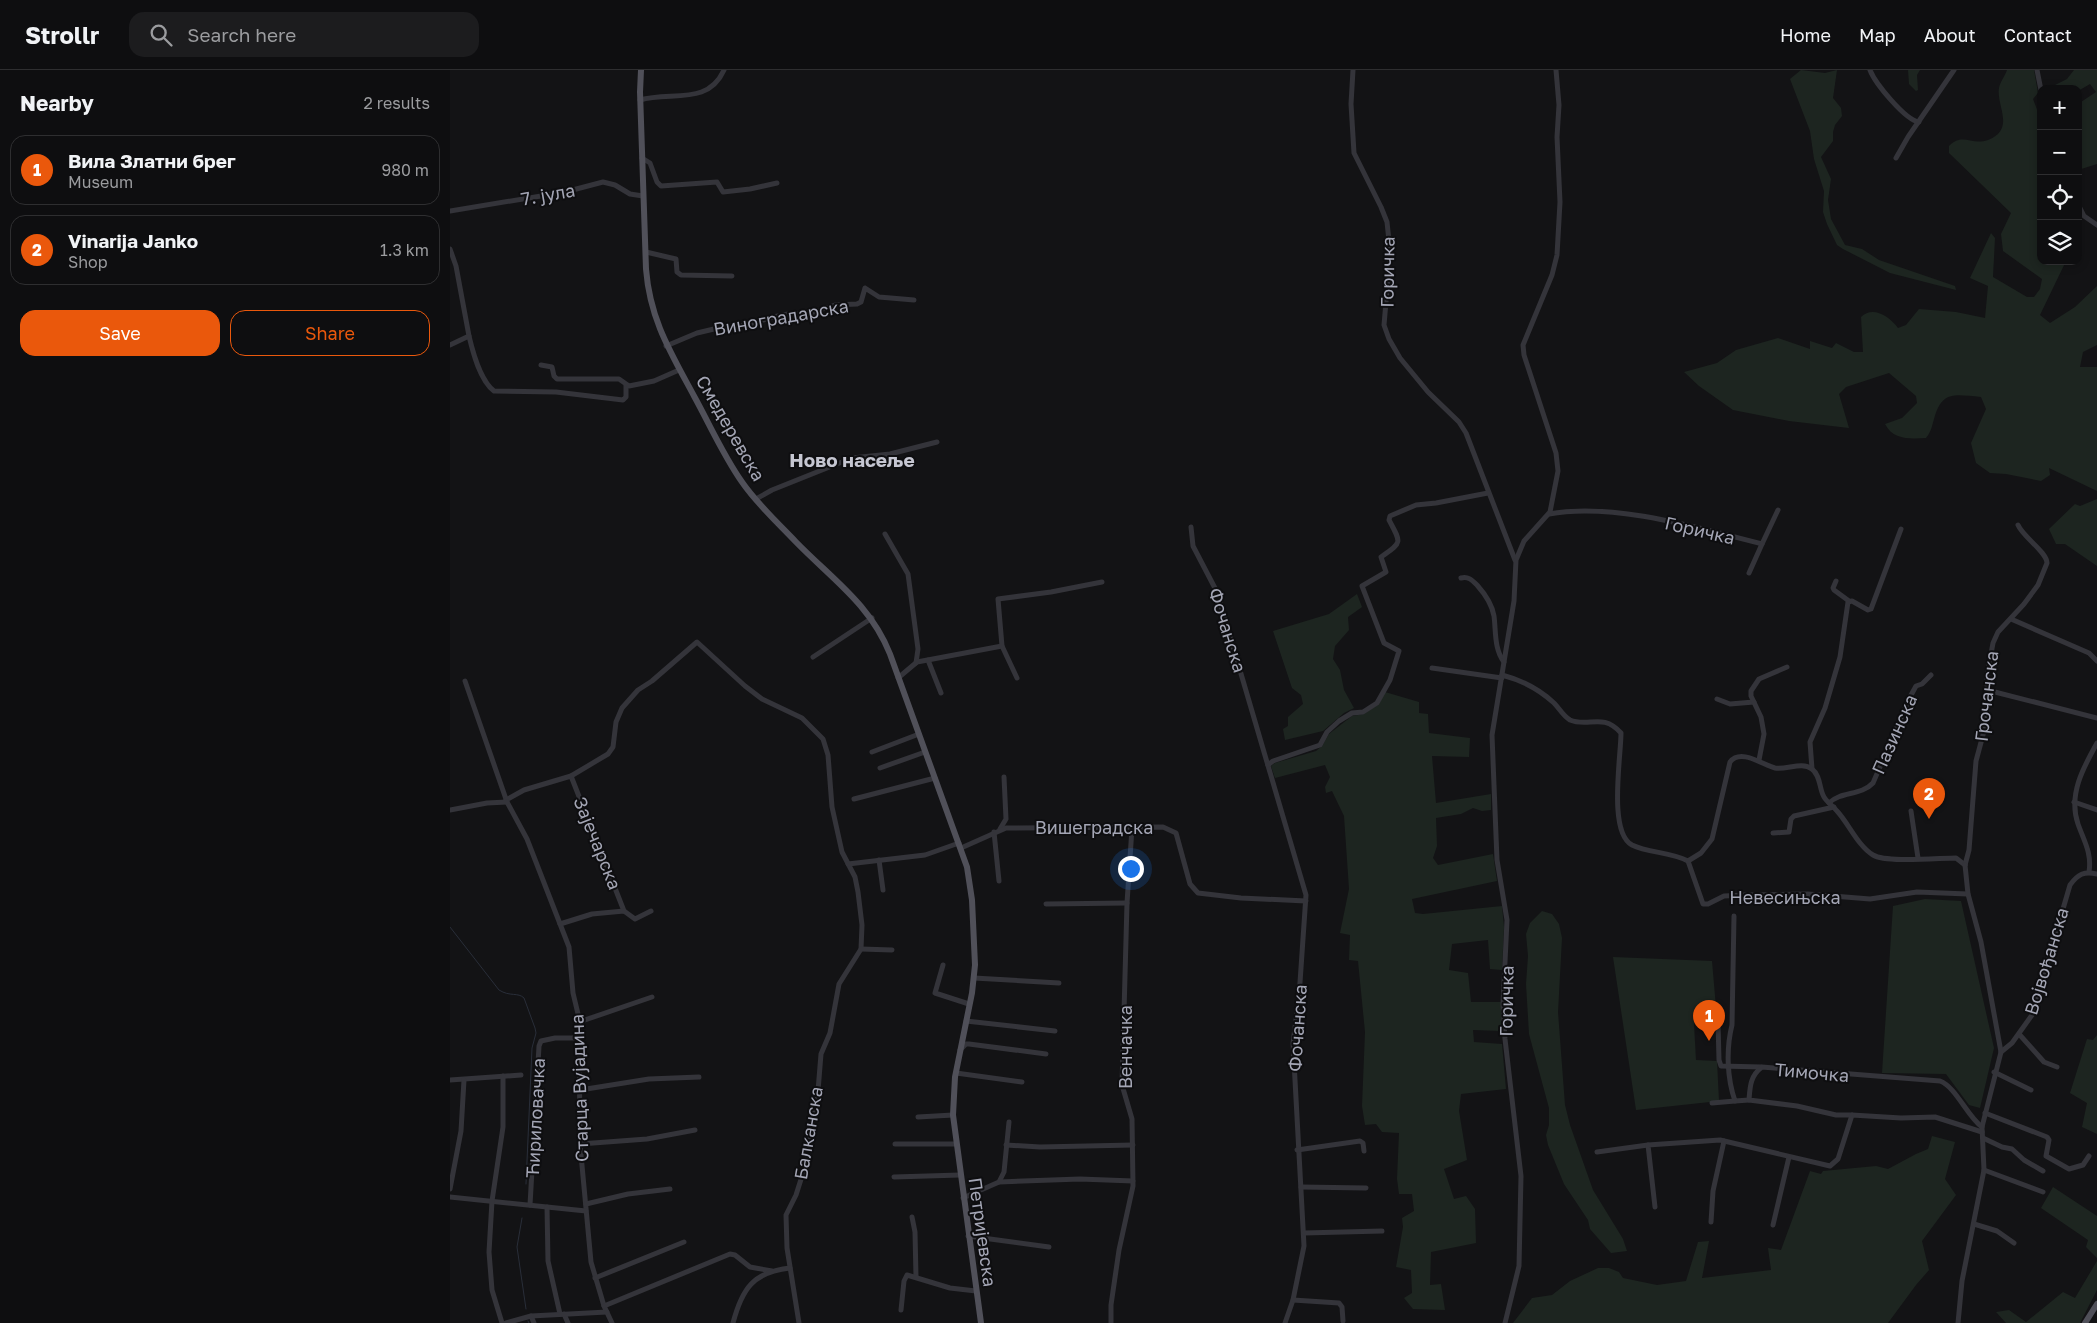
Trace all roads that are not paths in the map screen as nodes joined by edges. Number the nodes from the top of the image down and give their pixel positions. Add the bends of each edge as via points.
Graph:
1 (641, 70) edge
2 (724, 70) edge
3 (1353, 70) edge
4 (1556, 70) edge
5 (1870, 70) edge
6 (1954, 70) edge
7 (2037, 70) edge
8 (2040, 85) edge
9 (640, 100) junction
10 (1919, 122) junction
11 (642, 158) junction
12 (1896, 158) dead end
13 (777, 183) dead end
14 (644, 196) junction
15 (450, 211) edge
16 (2082, 212) edge
17 (2097, 225) edge
18 (450, 249) edge
19 (646, 252) junction
20 (732, 276) dead end
21 (914, 300) dead end
22 (469, 336) junction
23 (450, 345) edge
24 (666, 346) junction
25 (541, 365) dead end
26 (680, 370) junction
27 (626, 385) junction
28 (937, 442) dead end
29 (1488, 493) junction
30 (756, 499) junction
31 (1778, 510) dead end
32 (1549, 514) junction
33 (2018, 525) dead end
34 (1191, 528) dead end
35 (1900, 529) dead end
36 (885, 534) dead end
37 (1762, 544) junction
38 (1516, 560) junction
39 (1749, 573) dead end
40 (1460, 578) dead end
41 (1836, 581) dead end
42 (1102, 582) dead end
43 (1849, 601) junction
44 (872, 618) junction
45 (2011, 619) junction
46 (1002, 646) junction
47 (813, 657) dead end
48 (928, 660) junction
49 (916, 662) junction
50 (1504, 662) junction
51 (2097, 662) edge
52 (1787, 667) dead end
53 (1432, 668) dead end
54 (1931, 675) dead end
55 (1502, 676) junction
56 (898, 678) junction
57 (1017, 678) dead end
58 (465, 681) dead end
59 (1987, 690) junction
60 (941, 693) dead end
61 (1717, 699) dead end
62 (1754, 702) junction
63 (776, 706) joint
64 (2097, 718) edge
65 (919, 734) junction
66 (2096, 745) edge
67 (872, 752) dead end
68 (925, 752) junction
69 (1760, 760) junction
70 (1268, 765) junction
71 (880, 768) dead end
72 (1812, 769) junction
73 (571, 776) junction
74 (1004, 777) dead end
75 (935, 778) junction
76 (854, 799) dead end
77 (506, 801) junction
78 (2074, 802) junction
79 (1829, 803) junction
80 (1834, 807) junction
81 (450, 810) edge
82 (2097, 810) edge
83 (1911, 812) dead end
84 (1132, 828) junction
85 (1000, 829) junction
86 (994, 832) junction
87 (1773, 834) dead end
88 (960, 846) junction
89 (1918, 858) junction
90 (879, 860) junction
91 (1688, 861) junction
92 (848, 864) junction
93 (1965, 865) junction
94 (2089, 872) junction
95 (2097, 874) edge
96 (999, 881) dead end
97 (884, 890) dead end
98 (1968, 894) junction
99 (1306, 901) junction
100 (1127, 903) junction
101 (1046, 904) dead end
102 (624, 911) junction
103 (651, 911) dead end
104 (1734, 916) dead end
105 (560, 924) junction
106 (861, 949) junction
107 (892, 950) dead end
108 (943, 965) dead end
109 (974, 978) junction
110 (1060, 983) dead end
111 (652, 997) dead end
112 (969, 1004) junction
113 (966, 1021) junction
114 (579, 1022) junction
115 (1718, 1022) dead end
116 (1055, 1031) dead end
117 (2019, 1034) junction
118 (580, 1038) junction
119 (960, 1050) junction
120 (2001, 1052) junction
121 (1046, 1054) dead end
122 (1729, 1066) junction
123 (1762, 1067) junction
124 (2057, 1067) dead end
125 (1994, 1072) junction
126 (956, 1073) junction
127 (521, 1075) dead end
128 (503, 1076) junction
129 (699, 1077) dead end
130 (450, 1080) edge
131 (464, 1080) junction
132 (1022, 1082) dead end
133 (580, 1090) junction
134 (2031, 1090) dead end
135 (1749, 1100) junction
136 (1735, 1101) junction
137 (1712, 1103) dead end
138 (1985, 1113) junction
139 (953, 1115) junction
140 (1852, 1115) junction
141 (918, 1118) dead end
142 (1009, 1122) dead end
143 (695, 1130) dead end
144 (1982, 1132) junction
145 (1724, 1141) junction
146 (580, 1144) junction
147 (895, 1144) dead end
148 (956, 1144) junction
149 (1006, 1145) junction
150 (1133, 1145) junction
151 (1648, 1145) junction
152 (1297, 1150) junction
153 (1364, 1151) dead end
154 (1597, 1152) dead end
155 (2088, 1156) dead end
156 (1789, 1158) junction
157 (1984, 1170) junction
158 (2043, 1171) dead end
159 (960, 1175) junction
160 (894, 1177) dead end
161 (1133, 1181) junction
162 (999, 1182) junction
163 (1301, 1187) junction
164 (1366, 1188) dead end
165 (450, 1189) edge
166 (670, 1189) dead end
167 (2043, 1192) dead end
168 (450, 1197) edge
169 (963, 1198) junction
170 (492, 1201) junction
171 (586, 1204) junction
172 (530, 1205) junction
173 (547, 1207) junction
174 (1655, 1207) dead end
175 (586, 1210) junction
176 (912, 1217) dead end
177 (1711, 1222) dead end
178 (1974, 1224) junction
179 (1773, 1225) dead end
180 (1382, 1230) dead end
181 (1304, 1233) junction
182 (968, 1236) junction
183 (684, 1242) dead end
184 (2014, 1243) dead end
185 (1049, 1247) dead end
186 (790, 1268) junction
187 (772, 1271) junction
188 (916, 1277) junction
189 (595, 1278) junction
190 (976, 1292) junction
191 (1293, 1300) junction
192 (2097, 1304) edge
193 (604, 1306) junction
194 (901, 1310) dead end
195 (607, 1312) junction
196 (562, 1314) junction
197 (531, 1316) junction
198 (1343, 1320) dead end
199 (502, 1323) edge
200 (506, 1323) edge
201 (534, 1323) edge
202 (568, 1323) edge
203 (612, 1323) edge
204 (733, 1323) edge
205 (799, 1323) edge
206 (980, 1323) edge
207 (1111, 1323) edge
208 (1285, 1323) edge
209 (1505, 1323) edge
210 (1958, 1323) edge
211 (2085, 1323) edge

1 - 9 main road, Смедеревска
2 - 9 street via 716,85 699,92
3 - 29 street, Горичка via 1350,104 1354,153 1387,222 1390,255 1384,325 1400,358 1466,433
4 - 32 street, Горичка via 1560,202 1558,256 1523,345 1558,461 1557,486
5 - 10 street via 1880,87 1910,119
6 - 10 street
7 - 8 street
9 - 11 main road, Смедеревска
10 - 12 street
11 - 13 street via 650,163 661,186 717,182 723,192
11 - 14 main road, Смедеревска
14 - 15 street, 7. јула via 630,194 603,182 565,192
14 - 19 main road, Смедеревска
16 - 17 street
18 - 22 street
19 - 20 street via 676,259 677,272 681,275
19 - 24 main road, Смедеревска via 650,303
21 - 24 street, Виноградарска via 879,297 865,288 858,304 835,305 808,314 788,314 747,325 714,328
22 - 23 street
22 - 27 street via 482,374 494,391 556,392 623,400
24 - 26 main road, Смедеревска
25 - 27 street via 552,367 557,379 618,379
26 - 27 street via 654,381
26 - 30 main road, Смедеревска via 731,465
28 - 30 street via 890,454 852,458
29 - 38 street, Горичка
29 - 70 street via 1416,505 1390,516 1398,542 1395,549 1381,557 1386,572 1362,586 1384,643 1399,652 1390,680 1377,703 1339,721 1327,732 1320,745 1273,760
30 - 44 main road, Смедеревска
31 - 37 street, Горичка
32 - 37 street, Горичка via 1581,511 1628,516
32 - 38 street, Горичка via 1524,541
33 - 45 street, Грочанска via 2045,555 2047,563 2038,585
34 - 70 street, Фочанска via 1193,546 1218,592
35 - 43 street via 1872,609
36 - 49 street via 908,574 918,649
37 - 39 street, Горичка
38 - 50 street, Горичка via 1514,601
40 - 50 street, Горичка via 1472,580 1490,602 1497,648
41 - 43 street via 1834,590
42 - 46 street via 998,599
43 - 72 street via 1840,657 1810,742
44 - 47 street
44 - 56 main road, Смедеревска via 886,643
45 - 51 street via 2089,653
45 - 59 street, Грочанска via 1998,632 1993,643
46 - 48 street
46 - 57 street
48 - 49 street
48 - 60 street
49 - 56 street
50 - 55 street, Горичка
52 - 62 street via 1759,679 1751,691
53 - 55 street
54 - 79 street, Пазинска via 1916,686 1910,697 1873,783 1865,790 1837,797
55 - 91 street via 1528,684 1571,720 1602,722 1621,733 1618,818 1623,835 1634,846
55 - 209 street, Горичка via 1492,735 1494,793 1497,860 1507,920 1505,1039 1521,1176 1519,1266
56 - 65 main road, Смедеревска
58 - 77 street, Старца Вујадина
59 - 64 street
59 - 93 street, Грочанска via 1987,720 1976,761
61 - 62 street via 1730,704
62 - 69 street via 1764,734
63 - 73 street, Зајечарска via 745,686 697,642 627,701 618,714 612,750
63 - 92 street, Балканска via 808,723 825,744 831,772 832,807 842,852
65 - 67 street
65 - 68 main road, Смедеревска
66 - 78 street via 2080,778
68 - 71 street
68 - 75 main road, Смедеревска
69 - 72 street via 1776,768 1804,766
69 - 91 street via 1738,757 1731,761 1712,838 1701,853
70 - 99 street, Фочанска via 1302,877
72 - 79 street
73 - 77 street, Зајечарска via 524,790
73 - 102 street, Зајечарска
74 - 85 street via 1006,819
75 - 76 street
75 - 88 main road, Петријевска
77 - 81 street
77 - 105 street, Старца Вујадина via 527,840
78 - 82 street
78 - 94 street via 2076,818 2090,857
79 - 80 street
80 - 87 street via 1794,816 1788,832
80 - 89 street via 1874,856
83 - 89 street
84 - 85 street, Вишеградска
84 - 99 street, Вишеградска via 1158,826 1174,830 1190,884 1198,893
84 - 100 street, Венчачка
85 - 86 street, Вишеградска
86 - 88 street, Вишеградска
86 - 96 street
88 - 90 street, Вишеградска via 929,854
88 - 109 main road, Петријевска via 971,884
89 - 93 street via 1956,858
90 - 92 street, Вишеградска
90 - 97 street
91 - 98 street, Невесињска via 1704,904 1724,896 1744,894 1808,894 1870,899 1917,892
92 - 106 street, Балканска via 858,892
93 - 98 street, Грочанска
94 - 95 street
94 - 117 street, Војвођанска via 2080,875 2070,885 2032,1015
98 - 120 street, Грочанска via 1981,942
99 - 152 street, Фочанска via 1293,1043
100 - 101 street
100 - 150 street, Венчачка via 1122,1085 1132,1119
102 - 103 street via 635,919
102 - 105 street via 586,915
104 - 122 street
105 - 114 street, Старца Вујадина via 570,953
106 - 107 street
106 - 186 street, Балканска via 840,984 830,1033 821,1054 818,1091 803,1173 786,1216
108 - 112 street via 935,993
109 - 110 street
109 - 112 main road, Петријевска
111 - 114 street
112 - 113 main road, Петријевска
113 - 116 street
113 - 119 main road, Петријевска
114 - 118 street, Старца Вујадина
115 - 122 street via 1720,1065
117 - 120 street, Војвођанска
117 - 124 street via 2044,1062
118 - 133 street, Старца Вујадина
118 - 172 street, Ћириловачка via 555,1038 541,1041 539,1046
119 - 121 street via 969,1044
119 - 126 main road, Петријевска
120 - 125 street
122 - 123 street
122 - 136 street
123 - 135 street, Тимочка via 1753,1077
123 - 144 street, Тимочка via 1940,1081 1949,1086
125 - 134 street
125 - 138 street
126 - 132 street
126 - 139 main road, Петријевска
127 - 128 street
128 - 131 street
128 - 170 street via 503,1127
129 - 133 street via 649,1079
130 - 131 street
131 - 165 street via 462,1131
133 - 146 street, Старца Вујадина
135 - 136 street
135 - 140 street, Тимочка
136 - 137 street
138 - 144 street
138 - 155 street via 2047,1137 2047,1158 2069,1169 2083,1165
139 - 141 street
139 - 148 main road, Петријевска
140 - 144 street, Тимочка via 1935,1117
140 - 156 street via 1834,1165
142 - 149 street
143 - 146 street via 647,1139
144 - 157 street
144 - 158 street
145 - 151 street
145 - 156 street
145 - 177 street via 1713,1191
146 - 171 street, Старца Вујадина
147 - 148 street
148 - 159 main road, Петријевска
149 - 150 street
149 - 162 street via 1003,1175
150 - 161 street, Венчачка
151 - 154 street
151 - 174 street
152 - 153 street via 1360,1141
152 - 163 street, Фочанска
156 - 179 street
157 - 167 street
157 - 178 street
159 - 160 street
159 - 169 main road, Петријевска
161 - 162 street
161 - 207 street, Венчачка via 1116,1265
162 - 169 street
163 - 164 street
163 - 181 street, Фочанска
166 - 171 street
168 - 170 street
169 - 182 main road, Петријевска
170 - 172 street
170 - 199 street via 490,1277
171 - 175 street, Старца Вујадина
172 - 173 street
173 - 175 street
173 - 196 street via 548,1261
175 - 189 street, Старца Вујадина
176 - 188 street via 916,1232
178 - 184 street via 1997,1231
178 - 210 street via 1960,1292
180 - 181 street
181 - 191 street, Фочанска
182 - 185 street
182 - 190 main road, Петријевска
183 - 189 street
186 - 187 street
186 - 205 street, Балканска
187 - 193 street via 750,1267 730,1254
187 - 204 street via 749,1285
188 - 190 street
188 - 194 street via 909,1275 904,1278
189 - 193 street, Старца Вујадина
190 - 206 main road, Петријевска
191 - 198 street via 1339,1303
191 - 208 street, Фочанска
192 - 211 main road
193 - 195 street, Старца Вујадина
195 - 196 street
195 - 203 street, Старца Вујадина
196 - 197 street
196 - 202 street
197 - 200 street
197 - 201 street

